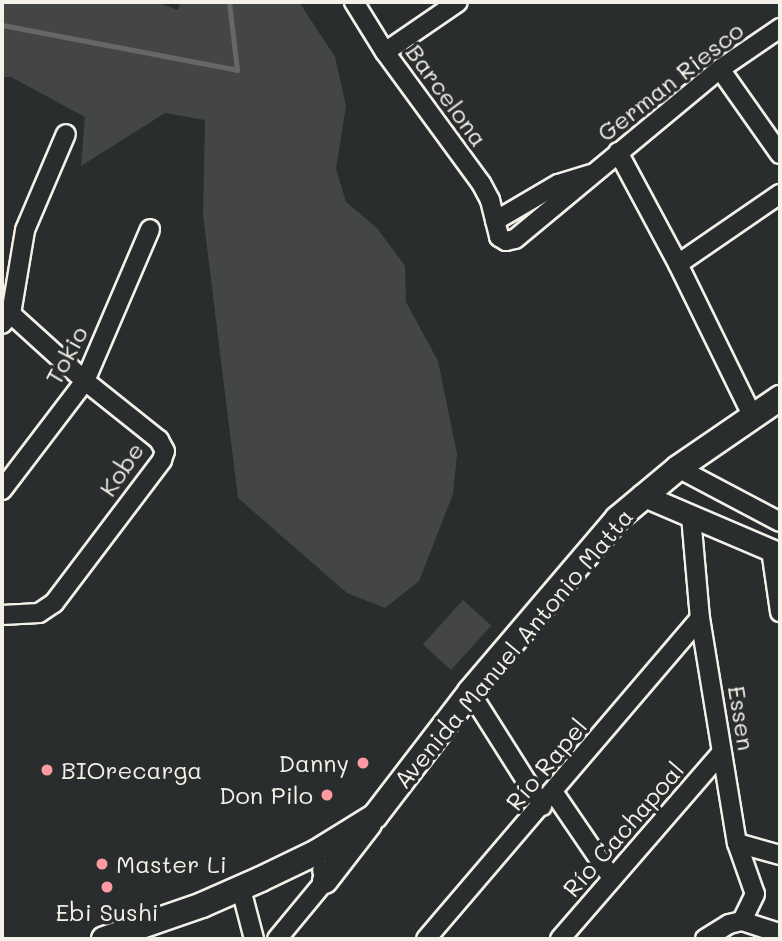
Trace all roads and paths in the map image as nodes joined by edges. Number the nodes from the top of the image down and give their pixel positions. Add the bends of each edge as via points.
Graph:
1 (354, 2) edge
2 (458, 2) edge
3 (780, 28) edge
4 (385, 52) junction
5 (720, 69) junction
6 (66, 134) dead end
7 (618, 152) junction
8 (780, 154) edge
9 (590, 174) junction
10 (780, 194) edge
11 (495, 221) junction
12 (150, 229) dead end
13 (678, 264) junction
14 (6, 319) edge
15 (85, 381) junction
16 (780, 398) edge
17 (753, 417) junction
18 (678, 468) junction
19 (2, 490) edge
20 (642, 495) junction
21 (691, 516) junction
22 (780, 522) edge
23 (776, 552) edge
24 (780, 612) edge
25 (2, 615) edge
26 (700, 618) junction
27 (470, 692) junction
28 (722, 752) junction
29 (548, 799) junction
30 (375, 816) junction
31 (737, 843) junction
32 (317, 852) junction
33 (780, 855) edge
34 (612, 877) junction
35 (325, 881) junction
36 (241, 888) junction
37 (743, 921) junction
38 (149, 931) edge
39 (252, 931) edge
40 (780, 933) edge
41 (278, 936) edge
42 (104, 939) edge
43 (426, 939) edge
44 (560, 939) edge
45 (705, 939) edge

1 - 4 street, Barcelona
2 - 4 street
3 - 5 street, German Riesco
4 - 11 street, Barcelona via 481,183
5 - 7 street, German Riesco
5 - 8 street
6 - 14 street via 25,230
7 - 9 street, German Riesco
7 - 13 street
9 - 11 street, German Riesco via 558,184
9 - 11 street, German Riesco via 516,239 499,237
10 - 13 street
12 - 15 street, Tokio
13 - 17 street
14 - 15 street, Kobe
15 - 19 street, Tokio
15 - 25 street, Kobe via 159,440 164,455 54,603 40,612
16 - 17 main road, Avenida Manuel Antonio Matta
17 - 18 main road, Avenida Manuel Antonio Matta
18 - 20 main road, Avenida Manuel Antonio Matta
18 - 22 street
20 - 21 street
20 - 27 main road, Avenida Manuel Antonio Matta
21 - 23 street
21 - 26 street, Essen
23 - 24 street
26 - 28 street, Essen
26 - 29 street, Río Rapel
27 - 29 street
27 - 30 main road, Avenida Manuel Antonio Matta
28 - 31 street, Essen
28 - 34 street, Río Cachapoal
29 - 34 street
29 - 43 street, Río Rapel
30 - 32 main road, Avenida Manuel Antonio Matta
30 - 35 main road
31 - 33 street
31 - 37 street, Essen via 755,894
32 - 35 street
32 - 36 main road, Avenida Manuel Antonio Matta
34 - 44 street, Río Cachapoal
35 - 41 street
36 - 38 main road, Avenida Manuel Antonio Matta
36 - 39 street
37 - 40 street
37 - 45 street
38 - 42 main road, Avenida Manuel Antonio Matta
39 - 41 street

